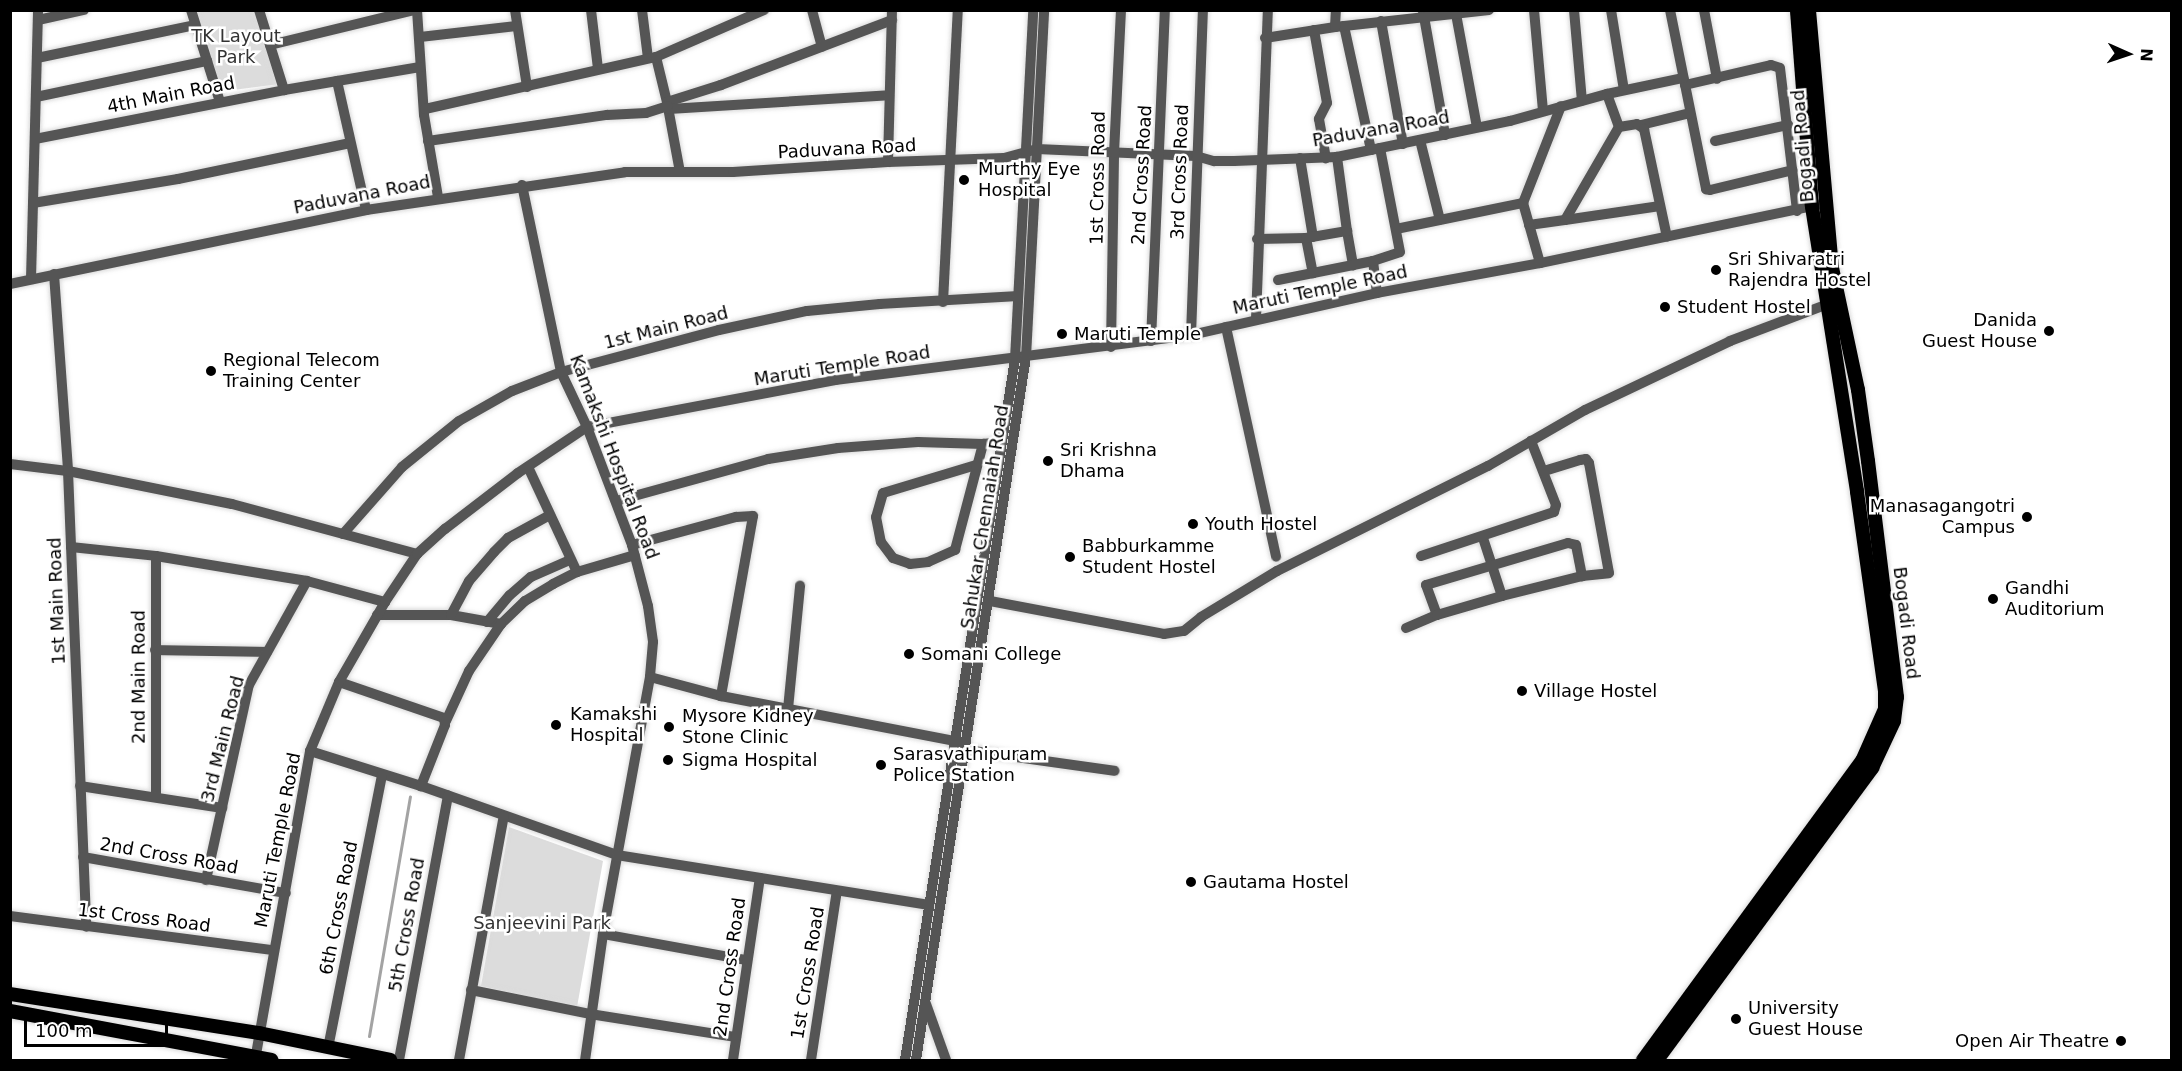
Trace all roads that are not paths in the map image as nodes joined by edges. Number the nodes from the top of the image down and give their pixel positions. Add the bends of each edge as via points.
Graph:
1 (84, 10) edge
2 (190, 10) edge
3 (259, 10) edge
4 (416, 10) edge
5 (515, 10) edge
6 (591, 10) edge
7 (642, 10) edge
8 (764, 10) edge
9 (812, 10) edge
10 (958, 10) edge
11 (1033, 10) edge
12 (1044, 10) edge
13 (1121, 10) edge
14 (1165, 10) edge
15 (1203, 10) edge
16 (1268, 10) edge
17 (1336, 10) edge
18 (1489, 10) edge
19 (1534, 10) edge
20 (1574, 10) edge
21 (1611, 10) edge
22 (1670, 10) edge
23 (1704, 10) edge
24 (1797, 10) edge
25 (1809, 10) edge
26 (1423, 13) edge
27 (1456, 14) junction
28 (38, 15) edge
29 (892, 15) edge
30 (1381, 21) junction
31 (195, 25) junction
32 (516, 26) junction
33 (1340, 27) junction
34 (1314, 30) junction
35 (420, 37) junction
36 (1265, 38) junction
37 (270, 45) junction
38 (822, 47) junction
39 (37, 58) junction
40 (652, 58) junction
41 (207, 61) junction
42 (420, 67) junction
43 (598, 69) junction
44 (1717, 79) junction
45 (337, 81) junction
46 (1684, 81) junction
47 (527, 87) junction
48 (284, 90) junction
49 (1624, 90) junction
50 (1607, 94) junction
51 (889, 95) junction
52 (36, 97) junction
53 (1582, 101) junction
54 (220, 102) junction
55 (668, 105) junction
56 (1561, 106) junction
57 (425, 109) junction
58 (1544, 111) junction
59 (1690, 113) junction
60 (1641, 125) junction
61 (1788, 125) junction
62 (1478, 127) junction
63 (1619, 127) junction
64 (1445, 135) junction
65 (35, 139) junction
66 (1420, 140) junction
67 (428, 141) junction
68 (1715, 141) dead end
69 (350, 143) junction
70 (1403, 144) junction
71 (1376, 149) junction
72 (1032, 151) junction
73 (1114, 153) junction
74 (1160, 155) junction
75 (1196, 156) junction
76 (1332, 157) junction
77 (1260, 159) junction
78 (1300, 159) junction
79 (951, 160) junction
80 (888, 162) junction
81 (1793, 170) junction
82 (680, 172) junction
83 (522, 185) junction
84 (438, 198) junction
85 (33, 203) junction
86 (1523, 203) junction
87 (1819, 205) junction
88 (1660, 206) junction
89 (366, 210) junction
90 (1797, 211) junction
91 (1440, 220) junction
92 (1565, 220) junction
93 (1529, 225) junction
94 (1396, 229) junction
95 (1347, 231) junction
96 (1667, 237) junction
97 (1257, 238) junction
98 (1309, 238) junction
99 (1373, 261) junction
100 (1540, 263) junction
101 (1353, 265) junction
102 (1313, 273) junction
103 (54, 274) junction
104 (31, 279) junction
105 (1278, 280) dead end
106 (10, 284) edge
107 (1377, 293) junction
108 (1018, 296) junction
109 (943, 302) junction
110 (1828, 304) junction
111 (1256, 319) junction
112 (1226, 327) junction
113 (1191, 335) junction
114 (1150, 340) junction
115 (1111, 347) junction
116 (1026, 357) junction
117 (1015, 359) junction
118 (561, 372) junction
119 (586, 427) junction
120 (1531, 441) junction
121 (1002, 442) junction
122 (982, 444) junction
123 (10, 464) edge
124 (976, 465) junction
125 (528, 467) junction
126 (68, 471) junction
127 (1544, 471) junction
128 (1864, 490) junction
129 (616, 501) junction
130 (548, 516) junction
131 (343, 534) junction
132 (1483, 538) junction
133 (71, 547) junction
134 (634, 550) junction
135 (417, 554) junction
136 (156, 556) junction
137 (1421, 556) dead end
138 (1276, 557) dead end
139 (570, 560) junction
140 (1493, 563) junction
141 (577, 572) junction
142 (1582, 576) junction
143 (307, 581) junction
144 (800, 586) dead end
145 (1502, 596) junction
146 (990, 601) junction
147 (385, 602) junction
148 (377, 615) junction
149 (451, 615) junction
150 (1437, 615) junction
151 (487, 622) junction
152 (501, 624) junction
153 (1406, 628) dead end
154 (155, 650) junction
155 (267, 652) junction
156 (650, 677) junction
157 (339, 682) junction
158 (722, 696) junction
159 (788, 709) junction
160 (446, 721) junction
161 (954, 741) junction
162 (966, 747) junction
163 (310, 751) junction
164 (1115, 771) dead end
165 (382, 775) junction
166 (80, 786) junction
167 (421, 786) junction
168 (448, 796) junction
169 (156, 797) junction
170 (222, 808) junction
171 (504, 816) junction
172 (617, 855) junction
173 (83, 857) junction
174 (759, 878) junction
175 (206, 880) junction
176 (837, 891) junction
177 (286, 893) junction
178 (929, 905) junction
179 (10, 916) edge
180 (86, 927) junction
181 (603, 934) junction
182 (273, 950) junction
183 (747, 960) junction
184 (471, 990) junction
185 (10, 994) edge
186 (925, 1001) junction
187 (10, 1011) edge
188 (590, 1014) junction
189 (259, 1033) junction
190 (736, 1037) junction
191 (328, 1048) junction
192 (255, 1059) edge
193 (271, 1060) edge
194 (390, 1060) edge
195 (399, 1060) edge
196 (459, 1060) edge
197 (585, 1060) edge
198 (733, 1060) edge
199 (811, 1060) edge
200 (905, 1060) edge
201 (916, 1060) edge
202 (945, 1060) edge
203 (1643, 1060) edge
204 (1657, 1060) edge

1 - 28 street
2 - 31 street
3 - 37 street
4 - 35 street
4 - 37 street
5 - 32 street
6 - 43 street
7 - 40 street
8 - 40 street
9 - 38 street
10 - 79 street
11 - 72 street, Sahukar Chennaiah Road
12 - 72 street, Sahukar Chennaiah Road
13 - 73 street, 1st Cross Road
14 - 74 street, 2nd Cross Road
15 - 75 street, 3rd Cross Road
16 - 36 street
17 - 33 street
18 - 27 street
19 - 58 street
20 - 53 street
21 - 49 street
22 - 46 street
23 - 44 street
24 - 87 main road, Bogadi Road
25 - 87 main road, Bogadi Road
26 - 27 street
26 - 30 street
26 - 64 street
27 - 62 street
28 - 39 street
29 - 38 street
29 - 51 street
30 - 33 street
30 - 70 street
31 - 39 street
31 - 41 street
32 - 35 street
32 - 47 street
33 - 34 street
33 - 71 street
34 - 36 street
34 - 76 street via 1327,103 1319,119
35 - 42 street
36 - 77 street
37 - 48 street
38 - 55 street
39 - 52 street
40 - 43 street
40 - 55 street
41 - 52 street
41 - 54 street
42 - 45 street, 4th Main Road
42 - 57 street
43 - 47 street
44 - 46 street, Paduvana Road
44 - 61 street, Paduvana Road via 1771,65 1780,68
45 - 48 street, 4th Main Road
45 - 69 street
46 - 49 street, Paduvana Road
46 - 59 street
47 - 57 street
48 - 54 street, 4th Main Road
49 - 50 street, Paduvana Road
50 - 53 street, Paduvana Road
50 - 63 street
51 - 55 street
51 - 80 street
52 - 65 street
53 - 56 street, Paduvana Road
54 - 65 street, 4th Main Road
55 - 67 street via 646,113
55 - 82 street
56 - 58 street, Paduvana Road
56 - 86 street
57 - 67 street
58 - 62 street, Paduvana Road
59 - 60 street
59 - 81 street via 1706,189
60 - 63 street
60 - 88 street
61 - 68 street
61 - 81 street
62 - 64 street, Paduvana Road
63 - 92 street
64 - 66 street, Paduvana Road
65 - 85 street
66 - 70 street, Paduvana Road
66 - 91 street
67 - 84 street
69 - 85 street via 189,177
69 - 89 street
70 - 71 street, Paduvana Road
71 - 76 street, Paduvana Road
71 - 94 street
72 - 73 street, Paduvana Road
72 - 79 street, Paduvana Road via 1004,158
72 - 108 street, Sahukar Chennaiah Road
72 - 116 street, Sahukar Chennaiah Road
73 - 74 street, Paduvana Road
73 - 115 street, 1st Cross Road
74 - 75 street, Paduvana Road
74 - 114 street, 2nd Cross Road
75 - 77 street, Paduvana Road via 1214,161
75 - 113 street, 3rd Cross Road
76 - 78 street, Paduvana Road
76 - 95 street
77 - 78 street, Paduvana Road
77 - 97 street
78 - 98 street
79 - 80 street, Paduvana Road
79 - 109 street
80 - 82 street, Paduvana Road
81 - 90 street
82 - 83 street, Paduvana Road via 625,172
83 - 84 street, Paduvana Road
83 - 118 street, Kamakshi Hospital Road
84 - 89 street, Paduvana Road
85 - 104 street
86 - 91 street
86 - 93 street
87 - 90 street, Maruti Temple Road
87 - 110 main road, Bogadi Road
87 - 128 main road, Bogadi Road via 1858,390
88 - 92 street
88 - 96 street
89 - 103 street, Paduvana Road
90 - 96 street, Maruti Temple Road
91 - 94 street
92 - 93 street
93 - 100 street
94 - 99 street via 1400,252
95 - 98 street
95 - 101 street
96 - 100 street, Maruti Temple Road
97 - 98 street
97 - 111 street
98 - 102 street
99 - 101 street
99 - 107 street
100 - 107 street, Maruti Temple Road
101 - 102 street
102 - 105 street
103 - 104 street, Paduvana Road
103 - 126 street, 1st Main Road
104 - 106 street, Paduvana Road
107 - 111 street, Maruti Temple Road
108 - 109 street, 1st Main Road
108 - 117 street, Sahukar Chennaiah Road
109 - 118 street, 1st Main Road via 807,312 719,330
110 - 120 street via 1730,341 1585,410
110 - 128 main road, Bogadi Road via 1852,451
111 - 112 street, Maruti Temple Road
112 - 113 street, Maruti Temple Road
112 - 138 street
113 - 114 street, Maruti Temple Road
114 - 115 street, Maruti Temple Road
115 - 116 street, Maruti Temple Road
116 - 117 street, Maruti Temple Road
116 - 146 street, Sahukar Chennaiah Road
117 - 119 street, Maruti Temple Road via 836,380
117 - 121 street, Sahukar Chennaiah Road
118 - 119 street, Kamakshi Hospital Road
118 - 131 street, 1st Main Road via 512,391 459,421 402,467
119 - 125 street, Maruti Temple Road
119 - 129 street, Kamakshi Hospital Road
120 - 127 street
120 - 146 street via 1277,571 1184,631 1164,634
121 - 122 street
121 - 161 street, Sahukar Chennaiah Road
122 - 124 street
122 - 129 street via 918,442 838,448 768,459
123 - 126 street
124 - 124 street via 883,494 876,518 881,542 893,558 910,564 928,562 955,550
125 - 130 street
125 - 135 street, Maruti Temple Road
126 - 131 street via 232,504
126 - 133 street, 1st Main Road
127 - 132 street via 1556,505 1554,512
127 - 142 street via 1580,460 1589,463 1609,573
128 - 203 main road via 1885,709 1849,780
128 - 204 main road, Bogadi Road via 1897,697 1894,721 1872,768
129 - 134 street, Kamakshi Hospital Road
130 - 139 street
130 - 149 street via 508,538 494,552 469,581
131 - 135 street
132 - 137 street
132 - 140 street
133 - 136 street
133 - 166 street, 1st Main Road
134 - 141 street
134 - 156 street, Kamakshi Hospital Road via 653,642
134 - 158 street via 736,517 753,516
135 - 147 street, Maruti Temple Road
136 - 143 street
136 - 154 street, 2nd Main Road
139 - 141 street
139 - 151 street via 524,582
140 - 142 street via 1573,542
140 - 145 street
140 - 150 street via 1426,585
141 - 152 street via 525,601
142 - 145 street
143 - 147 street
143 - 155 street, 3rd Main Road
144 - 159 street
145 - 150 street
146 - 162 street, Sahukar Chennaiah Road
147 - 148 street, Maruti Temple Road
148 - 149 street
148 - 157 street, Maruti Temple Road
149 - 151 street
150 - 153 street
151 - 152 street
152 - 160 street via 469,671
154 - 155 street
154 - 169 street, 2nd Main Road
155 - 170 street, 3rd Main Road via 249,684
156 - 158 street
156 - 172 street, Kamakshi Hospital Road
157 - 160 street
157 - 163 street, Maruti Temple Road
158 - 159 street
159 - 161 street
160 - 167 street
161 - 162 street
161 - 178 street, Sahukar Chennaiah Road
162 - 164 street
162 - 186 street, Sahukar Chennaiah Road
163 - 165 street
163 - 177 street, Maruti Temple Road
165 - 167 street
165 - 191 street, 6th Cross Road
166 - 169 street
166 - 173 street, 1st Main Road
167 - 168 street
168 - 171 street
168 - 195 street, 5th Cross Road
169 - 170 street
170 - 175 street, 3rd Main Road
171 - 172 street
171 - 184 street
172 - 174 street
172 - 181 street, Kamakshi Hospital Road
173 - 175 street, 2nd Cross Road
173 - 180 street, 1st Main Road
174 - 176 street
174 - 183 street, 2nd Cross Road
175 - 177 street, 2nd Cross Road
176 - 178 street
176 - 199 street, 1st Cross Road
177 - 182 street, Maruti Temple Road
178 - 200 street, Sahukar Chennaiah Road
179 - 180 street, 1st Cross Road
180 - 182 street, 1st Cross Road
181 - 183 street
181 - 188 street, Kamakshi Hospital Road
182 - 189 street, Maruti Temple Road
183 - 190 street, 2nd Cross Road
184 - 188 street
184 - 196 street
185 - 189 main road
186 - 201 street, Sahukar Chennaiah Road
186 - 202 street
187 - 192 main road
188 - 190 street
188 - 197 street, Kamakshi Hospital Road
189 - 191 main road
189 - 192 street
190 - 198 street, 2nd Cross Road
191 - 194 main road
192 - 193 main road

